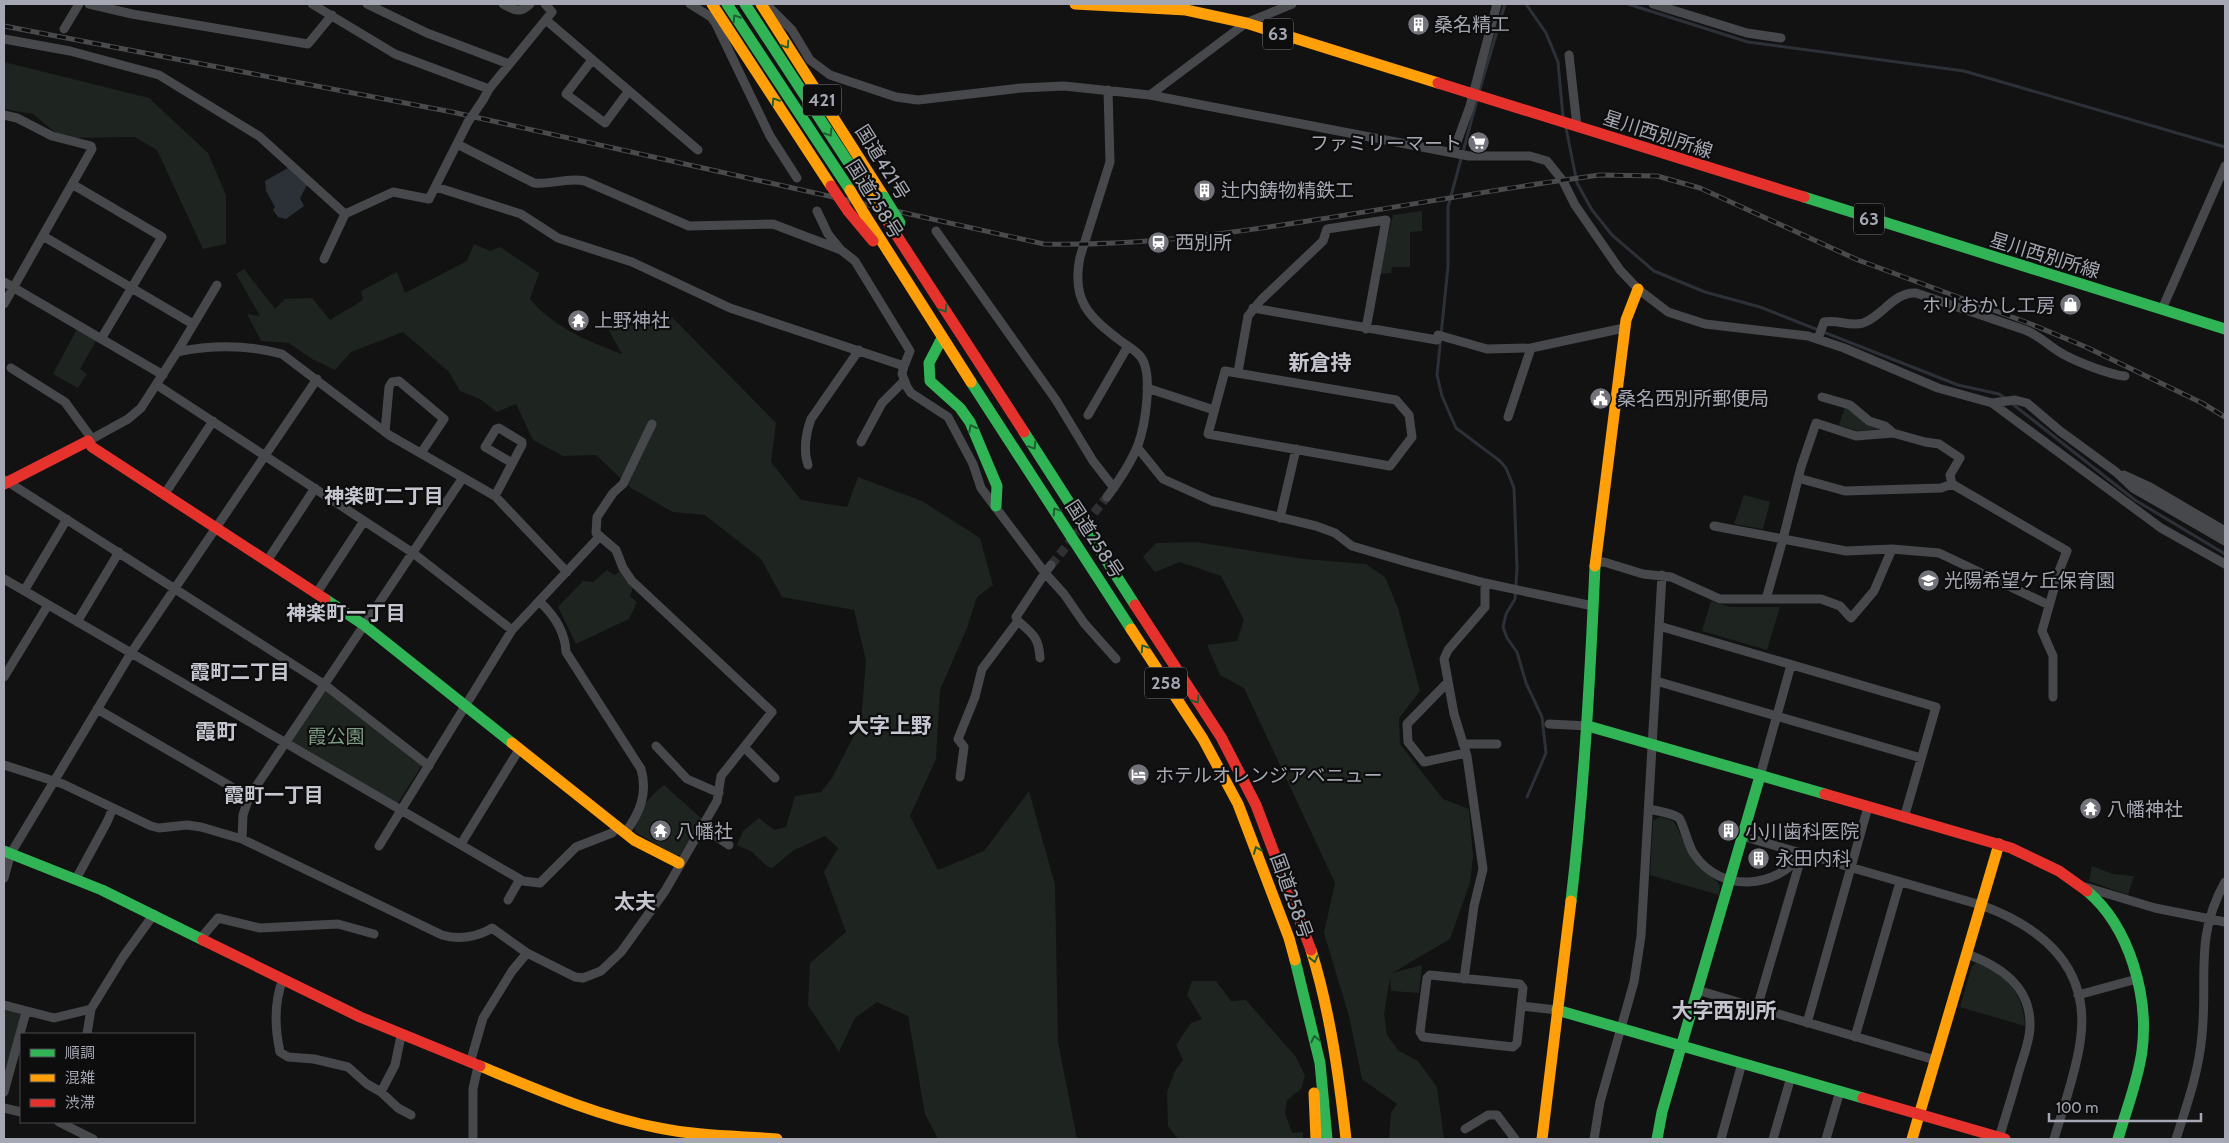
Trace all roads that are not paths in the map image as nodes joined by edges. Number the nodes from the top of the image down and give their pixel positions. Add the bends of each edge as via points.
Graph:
1 (79, 4) edge
2 (89, 4) edge
3 (367, 4) edge
4 (503, 4) edge
5 (530, 4) edge
6 (544, 4) edge
7 (690, 4) edge
8 (712, 4) edge
9 (727, 4) edge
10 (745, 4) edge
11 (761, 4) edge
12 (766, 4) edge
13 (1075, 4) edge
14 (1292, 4) edge
15 (1497, 4) edge
16 (1653, 4) edge
17 (317, 5) edge
18 (332, 15) junction
19 (546, 20) junction
20 (1246, 23) junction
21 (64, 29) dead end
22 (1781, 38) dead end
23 (4, 39) edge
24 (1569, 55) dead end
25 (592, 60) junction
26 (509, 64) junction
27 (488, 89) junction
28 (1108, 90) junction
29 (628, 92) junction
30 (1150, 96) junction
31 (1477, 96) junction
32 (4, 115) edge
33 (1577, 126) junction
34 (457, 144) junction
35 (698, 150) dead end
36 (1454, 153) junction
37 (2225, 166) edge
38 (797, 178) dead end
39 (72, 184) junction
40 (436, 187) junction
41 (817, 211) dead end
42 (344, 214) junction
43 (936, 231) dead end
44 (44, 236) junction
45 (841, 250) junction
46 (324, 259) dead end
47 (918, 268) junction
48 (900, 272) junction
49 (4, 282) edge
50 (218, 285) dead end
51 (13, 288) junction
52 (131, 288) junction
53 (1638, 289) junction
54 (4, 304) edge
55 (1253, 308) junction
56 (2162, 309) junction
57 (193, 324) junction
58 (1624, 328) junction
59 (1366, 329) junction
60 (2225, 330) edge
61 (942, 338) junction
62 (101, 339) junction
63 (1818, 339) junction
64 (1128, 346) junction
65 (1530, 348) junction
66 (859, 350) junction
67 (177, 352) junction
68 (904, 366) junction
69 (11, 368) dead end
70 (1238, 372) junction
71 (163, 375) junction
72 (2125, 376) dead end
73 (317, 379) junction
74 (904, 381) junction
75 (157, 385) junction
76 (1147, 388) junction
77 (1822, 397) dead end
78 (1995, 402) junction
79 (1214, 410) junction
80 (1088, 415) dead end
81 (1508, 417) dead end
82 (213, 421) junction
83 (652, 424) dead end
84 (385, 432) junction
85 (1892, 433) junction
86 (90, 440) junction
87 (860, 442) dead end
88 (1137, 447) junction
89 (1296, 449) junction
90 (421, 453) junction
91 (264, 455) junction
92 (512, 463) dead end
93 (808, 465) dead end
94 (2116, 472) junction
95 (1798, 478) junction
96 (462, 479) junction
97 (5, 482) edge
98 (1952, 484) junction
99 (315, 488) junction
100 (1114, 488) junction
101 (164, 495) junction
102 (494, 496) junction
103 (1106, 497) tunnel mouth
104 (996, 506) junction
105 (1280, 518) junction
106 (68, 519) junction
107 (364, 520) junction
108 (1714, 526) dead end
109 (216, 528) junction
110 (2225, 531) edge
111 (600, 536) junction
112 (1783, 539) junction
113 (2225, 541) edge
114 (1892, 549) junction
115 (119, 552) junction
116 (413, 553) junction
117 (267, 561) junction
118 (1595, 562) junction
119 (2225, 564) edge
120 (1051, 565) tunnel mouth
121 (567, 572) junction
122 (1045, 573) junction
123 (1662, 575) junction
124 (4, 579) edge
125 (1485, 583) junction
126 (175, 589) junction
127 (24, 591) junction
128 (316, 594) junction
129 (1766, 600) junction
130 (540, 602) junction
131 (48, 604) junction
132 (2049, 605) junction
133 (1593, 606) junction
134 (1018, 621) junction
135 (78, 622) junction
136 (364, 625) junction
137 (1659, 626) junction
138 (512, 630) junction
139 (131, 653) junction
140 (1040, 658) dead end
141 (1116, 659) dead end
142 (1792, 665) junction
143 (4, 677) edge
144 (1656, 681) junction
145 (1447, 683) junction
146 (325, 685) junction
147 (2052, 697) dead end
148 (465, 706) junction
149 (97, 709) junction
150 (1777, 716) junction
151 (1549, 724) dead end
152 (1588, 726) junction
153 (285, 744) junction
154 (1497, 744) dead end
155 (1653, 744) junction
156 (656, 746) dead end
157 (744, 747) junction
158 (520, 748) junction
159 (1465, 748) junction
160 (1921, 758) junction
161 (4, 765) edge
162 (429, 766) junction
163 (1760, 776) junction
164 (960, 777) dead end
165 (775, 778) dead end
166 (54, 781) junction
167 (719, 793) junction
168 (249, 798) junction
169 (1868, 807) junction
170 (113, 808) junction
171 (1649, 809) junction
172 (402, 810) junction
173 (1904, 818) junction
174 (702, 826) junction
175 (622, 830) junction
176 (1742, 836) junction
177 (242, 839) junction
178 (461, 844) junction
179 (729, 844) dead end
180 (1999, 844) junction
181 (379, 846) dead end
182 (8, 852) edge
183 (1803, 853) junction
184 (679, 863) junction
185 (1851, 868) junction
186 (4, 878) edge
187 (76, 879) junction
188 (520, 879) junction
189 (1729, 879) junction
190 (1900, 882) junction
191 (2225, 882) edge
192 (2081, 886) junction
193 (508, 900) dead end
194 (1981, 905) junction
195 (154, 914) junction
196 (2208, 919) junction
197 (2225, 922) edge
198 (374, 934) dead end
199 (201, 938) junction
200 (527, 953) junction
201 (1967, 954) junction
202 (283, 979) junction
203 (1464, 979) junction
204 (2137, 979) junction
205 (1698, 990) junction
206 (2078, 995) junction
207 (4, 1005) edge
208 (1521, 1006) junction
209 (1757, 1008) junction
210 (91, 1009) junction
211 (1557, 1010) junction
212 (26, 1012) junction
213 (1807, 1023) junction
214 (1622, 1029) junction
215 (20, 1033) edge
216 (87, 1033) edge
217 (20, 1034) edge
218 (401, 1036) junction
219 (1855, 1037) junction
220 (1682, 1045) junction
221 (1935, 1060) junction
222 (1320, 1062) junction
223 (1742, 1063) junction
224 (474, 1065) junction
225 (1791, 1077) junction
226 (1840, 1091) junction
227 (4, 1092) edge
228 (381, 1092) junction
229 (1341, 1092) junction
230 (4, 1108) edge
231 (20, 1112) edge
232 (1919, 1114) junction
233 (411, 1115) dead end
234 (61, 1123) edge
235 (1465, 1129) dead end
236 (475, 1138) edge
237 (2002, 1138) edge
238 (94, 1139) edge
239 (777, 1139) edge
240 (1316, 1139) edge
241 (1327, 1139) edge
242 (1346, 1139) edge
243 (1355, 1139) edge
244 (1515, 1139) edge
245 (1542, 1139) edge
246 (1594, 1139) edge
247 (1657, 1139) edge
248 (1721, 1139) edge
249 (1773, 1139) edge
250 (1826, 1139) edge
251 (1912, 1139) edge
252 (2054, 1139) edge
253 (2118, 1139) edge
254 (2176, 1139) edge

1 - 21 street
2 - 18 street via 308,44
3 - 26 street via 427,33
4 - 5 street via 516,11 522,11
6 - 19 street via 552,12
7 - 38 street via 716,24 766,129
48 -> 8 main road, 421, bridge via 848,211
48 -> 9 main road, 国道258号 / 258, bridge
10 -> 47 main road, 国道258号 / 258, bridge
11 -> 47 main road, 国道421号 / 421, bridge via 900,223
12 - 28 street via 792,30 810,60 830,75 896,97 918,100 1064,86
13 - 20 main road, 星川西別所線 / 63 via 1186,10
14 - 20 street
15 - 31 street
16 - 22 street via 1747,32
17 - 18 street
18 - 27 street via 395,54
19 - 25 street
19 - 26 street
20 - 30 street
20 - 31 main road, 星川西別所線 / 63
23 - 42 street via 70,51 159,75 259,136
24 - 33 street
25 - 29 street
25 - 29 street via 566,94 605,123
26 - 27 street
27 - 34 street, bridge
28 - 30 street
28 - 64 street via 1110,162 1080,257 1078,280 1081,303 1097,323
29 - 35 street
30 - 36 street
31 - 33 main road, 星川西別所線 / 63
31 - 36 street via 1470,106
32 - 39 street via 52,136 90,146 92,149
33 - 56 main road, 星川西別所線 / 63
34 - 40 street
34 - 45 street via 534,183 569,178 585,180 689,226 773,224
36 - 53 street via 1530,156 1547,161 1620,270
37 - 56 street
39 - 44 street
39 - 52 street via 162,236
40 - 42 street via 429,199 393,192
40 - 66 street via 521,214 558,238 632,262 730,308
41 - 45 street via 828,234
42 - 46 street
43 - 100 street
44 - 51 street
44 - 52 street
45 - 68 street via 855,261 910,351
47 -> 229 main road, 国道258号 / 258 via 1220,737 1256,804 1312,952
48 - 61 main road, 国道258号 / 258
49 - 51 street
50 - 57 street
51 - 54 street
51 - 62 street
52 - 57 street
52 - 62 street
53 - 58 main road via 1631,301
53 - 63 street via 1668,312 1687,319
55 - 59 street
55 - 59 street via 1324,241 1327,229 1386,220
55 - 70 street via 1248,316
56 - 60 main road, 星川西別所線 / 63
57 - 67 street
58 - 65 street
58 - 118 main road
59 - 65 street via 1441,337 1487,349
104 -> 61 main road via 997,486 970,422 960,408 930,381 930,364
222 -> 61 main road, 国道258号 / 258 via 1289,938 1238,804 1203,739
62 - 71 street
63 - 72 street via 1824,322 1852,325 1864,322 1898,297 1916,293 2038,335 2059,352 2106,372
63 - 78 street via 1930,385
64 - 76 street via 1144,362
64 - 80 street
65 - 81 street
66 - 68 street
66 - 93 street via 811,419 805,458
67 - 71 street
67 - 73 street via 210,346 268,350 286,355
68 - 74 street
69 - 86 street via 65,402
70 - 79 street via 1226,371
70 - 89 street via 1396,400 1409,416 1412,437 1390,466
71 - 75 street
73 - 84 street
73 - 91 street
74 - 87 street via 882,403
74 - 104 street via 911,393 948,417 973,464 981,488
75 - 82 street
75 - 86 street via 135,413
76 - 79 street
76 - 88 street via 1142,433
77 - 85 street via 1850,404 1869,421 1885,426
78 - 94 street via 2015,400 2027,403
78 - 119 street via 2160,528
79 - 89 street via 1208,434
82 - 91 street
82 - 101 street
83 - 111 street via 623,484 597,517 595,528
84 - 90 street
84 - 90 street via 389,387 392,382 399,381 444,419
85 - 95 street via 1856,436 1816,423
85 - 98 street via 1939,444 1960,458 1950,475
86 - 97 main road
86 - 101 main road via 92,447
88 - 100 street
88 - 105 street via 1163,479 1212,501
89 - 105 street
90 - 96 street
91 - 99 street
91 - 109 street
92 - 102 street
94 - 110 street via 2148,486
94 - 113 street via 2134,488
95 - 98 street via 1846,491 1941,488
95 - 112 street
96 - 102 street
96 - 116 street
97 - 106 street
98 - 132 street via 2068,552
99 - 107 street
99 - 117 street
100 - 103 street
101 - 109 main road
102 - 121 street
104 - 122 street
105 - 125 street via 1335,533 1352,546
106 - 115 street
106 - 127 street
107 - 116 street
107 - 128 street
108 - 112 street
109 - 117 main road
109 - 126 street
111 - 121 street
111 - 157 street via 616,550 632,581 772,712
112 - 114 street via 1846,551
112 - 129 street
114 - 129 street via 1874,591 1852,618 1840,606 1821,599
114 - 132 street via 1939,553
115 - 126 street
115 - 135 street
116 - 136 street
116 - 138 street
117 - 128 main road
118 - 123 street via 1643,574
118 - 133 main road
120 - 122 street
121 - 130 street
122 - 134 street via 1016,617
122 - 141 street
123 - 129 street via 1720,598
123 - 137 street
124 - 127 street
125 - 133 street
125 - 145 street via 1485,607 1445,654
126 - 139 street
126 - 146 street
127 - 131 street
128 - 136 main road
130 - 138 street
130 - 175 street via 565,638 566,652 641,769 645,786 643,796 632,823
131 - 135 street
131 - 143 street
132 - 147 street via 2042,631 2053,656
133 - 152 main road
134 - 140 street via 1039,644
134 - 164 street via 982,669 958,739 964,747
135 - 139 street
136 - 146 street
136 - 148 main road
137 - 142 street
137 - 144 street
138 - 148 street
139 - 149 street
139 - 153 street
142 - 150 street
142 - 160 street via 1936,707
144 - 150 street
144 - 155 street
145 - 159 street
145 - 159 street via 1408,724 1408,742 1424,762
146 - 153 street
146 - 162 street
148 - 158 main road
148 - 162 street
149 - 166 street
149 - 168 street
150 - 160 street
150 - 163 street
151 - 152 street
152 - 155 main road
152 - 211 main road via 1580,826
153 - 168 street
153 - 172 street
154 - 159 street
155 - 163 main road
155 - 171 street
156 - 167 street via 687,779
157 - 165 street
157 - 167 street via 721,776
158 - 175 main road
158 - 178 street
159 - 203 street via 1483,869 1472,914
160 - 173 street
161 - 166 street
162 - 172 street
163 - 169 main road
163 - 176 main road
166 - 170 street
166 - 182 street
167 - 174 street
168 - 177 street via 243,814
169 - 173 main road
169 - 185 street
170 - 177 street via 159,828 187,825
170 - 187 street
171 - 189 street via 1681,820 1695,856 1713,872
171 - 214 street via 1641,936
172 - 178 street
172 - 181 street
173 - 180 main road
174 - 179 street
174 - 184 street
175 - 184 main road via 645,847
175 - 188 street via 576,847 540,883
176 - 183 street
176 - 189 main road
177 - 200 street via 442,935 457,938 478,935 492,928
178 - 188 street
180 - 192 main road via 2038,859
180 - 194 main road
182 - 186 street
182 - 187 main road
183 - 185 street
183 - 189 street via 1791,867 1768,879 1747,883
183 - 209 street
184 - 200 street via 643,921 602,970 583,978 575,977
185 - 190 street
185 - 213 street
187 - 195 main road
188 - 193 street
189 - 205 main road
190 - 194 street
190 - 219 street
191 - 196 street
192 - 196 street via 2155,908
192 - 204 main road via 2093,895 2115,927
194 - 201 main road
194 - 206 street via 2008,915 2053,946 2067,964
195 - 199 main road
195 - 210 street via 122,957
196 - 197 street
196 - 254 street via 2202,965 2200,1050
198 - 199 street via 338,924 260,928 218,918
199 - 202 main road
200 - 224 street via 483,1018
201 - 221 main road
201 - 237 street via 2006,972 2020,990 2030,1018 2027,1043
202 - 218 main road
202 - 228 street via 277,999 280,1052 288,1057 348,1067
203 - 208 street via 1520,984 1523,988
203 - 208 street via 1430,975 1427,978 1420,1032 1423,1037 1513,1047 1517,1043
204 - 206 street
204 - 253 main road via 2143,1012 2142,1051
205 - 209 street
205 - 220 main road
206 - 252 street via 2080,1042
207 - 212 street
208 - 211 street
209 - 213 street
210 - 212 street via 54,1018
210 - 216 street
211 - 214 main road
211 - 245 main road
212 - 215 street
213 - 219 street
214 - 220 main road
214 - 246 street via 1600,1102
217 - 227 street
218 - 224 main road
218 - 228 street via 395,1065
219 - 221 street
220 - 223 main road
220 - 247 main road
221 - 232 main road
222 - 240 main road via 1313,1094
222 - 241 main road, 国道258号 / 258
223 - 225 main road
223 - 248 street
224 - 236 street
224 - 239 main road via 602,1113 659,1128
225 - 226 main road
225 - 249 street
226 - 232 main road
226 - 250 street
228 - 233 street
229 - 242 main road, 国道258号 / 258
229 - 243 main road via 1353,1120
230 - 231 street
232 - 237 main road
232 - 251 main road
234 - 238 street
235 - 244 street via 1488,1115 1496,1115

